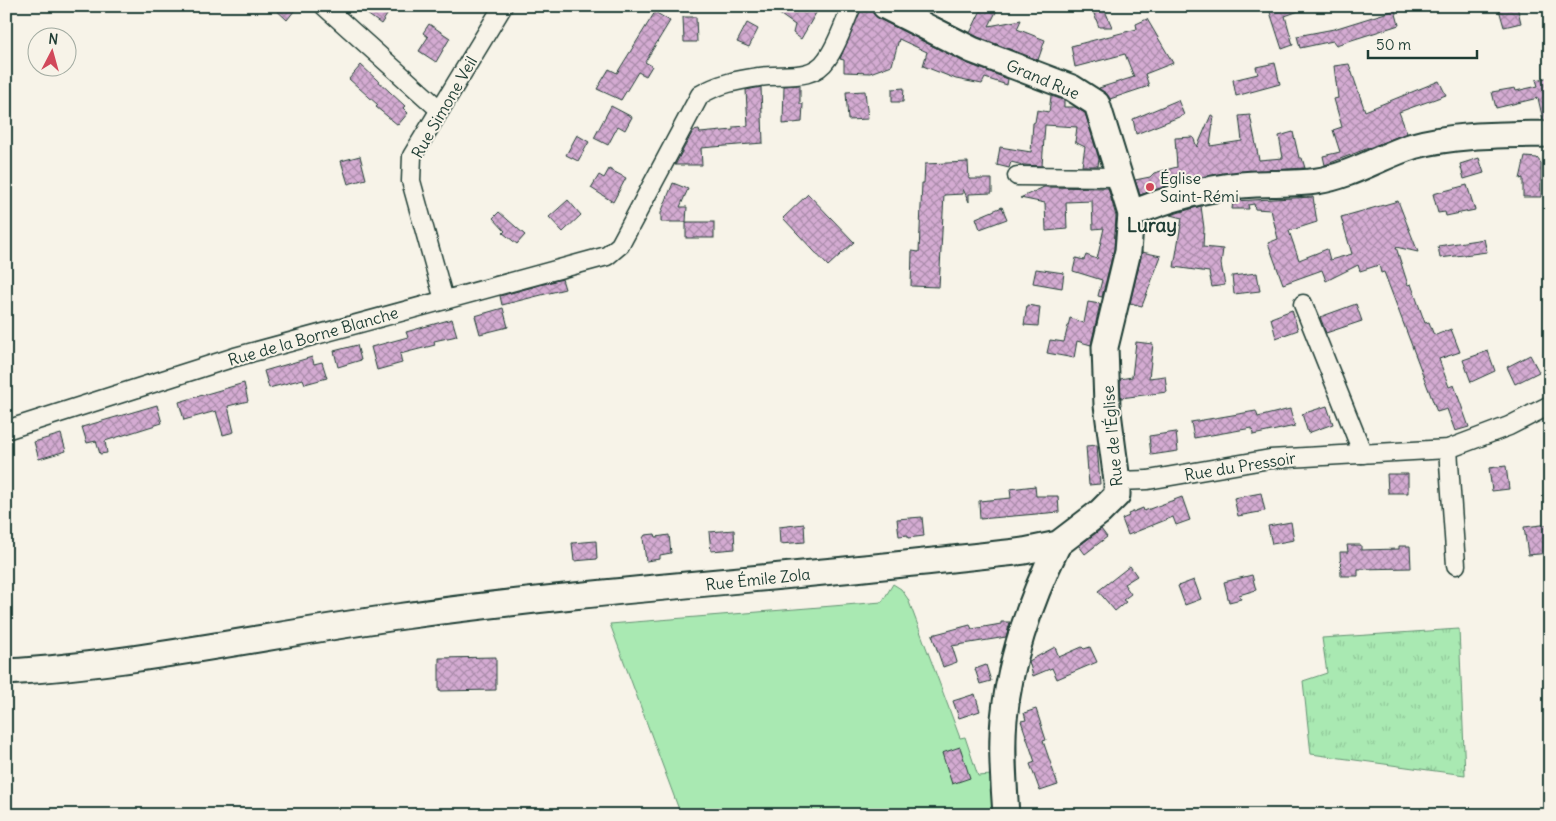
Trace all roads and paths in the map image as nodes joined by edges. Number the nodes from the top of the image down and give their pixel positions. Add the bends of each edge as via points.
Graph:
1 (324, 6) edge
2 (503, 6) edge
3 (852, 6) edge
4 (884, 6) edge
5 (440, 110) junction
6 (1550, 134) edge
7 (1018, 176) dead end
8 (1119, 177) junction
9 (1131, 214) junction
10 (444, 300) junction
11 (1303, 304) dead end
12 (1550, 405) edge
13 (6, 430) edge
14 (1448, 449) junction
15 (1363, 454) junction
16 (1117, 481) junction
17 (1058, 544) junction
18 (940, 561) joint
19 (1456, 565) dead end
20 (6, 672) edge
21 (1006, 815) edge

1 - 5 street
2 - 5 street, Rue Simone Veil
3 - 10 street, Rue de la Borne Blanche via 827,59 817,70 805,74 761,76 716,86 700,95 620,245 606,256
4 - 8 street, Grand Rue via 972,50 1072,88 1097,104
5 - 10 street, Rue Simone Veil via 412,156 411,181
6 - 9 street via 1444,140 1413,147 1354,171 1318,181 1242,184 1199,191
7 - 8 street
8 - 9 street, Grand Rue
9 - 16 street, Rue de l'Église via 1128,251 1105,347 1107,405
10 - 13 street, Rue de la Borne Blanche via 235,358
11 - 15 street
12 - 14 street, Rue du Pressoir via 1509,426
14 - 15 street, Rue du Pressoir
14 - 19 street
15 - 16 street, Rue du Pressoir via 1270,459 1148,480
16 - 17 street, Rue de l'Église via 1117,495
17 - 18 street, Rue de l'Église
17 - 21 street via 1042,576 1016,646 1004,720
18 - 20 street, Rue Émile Zola via 404,616 70,668

